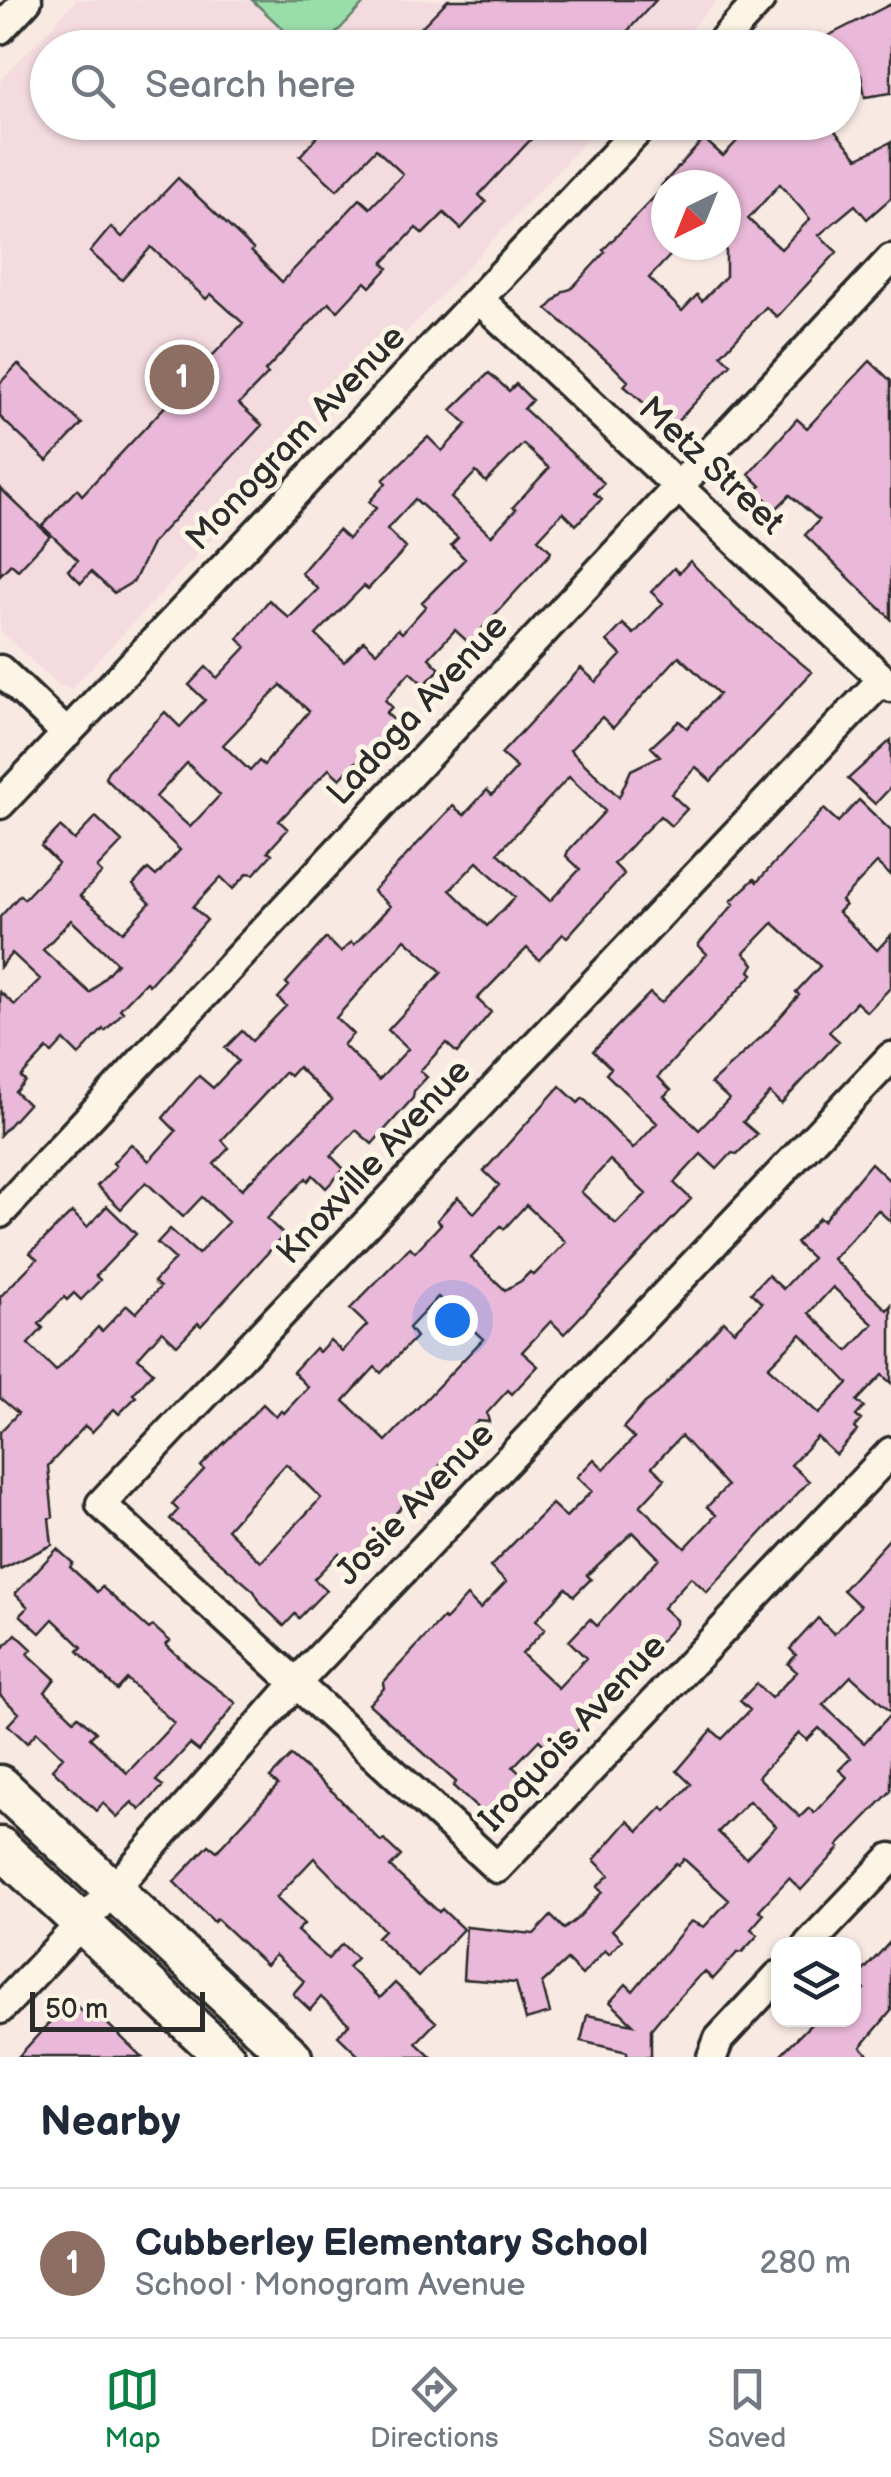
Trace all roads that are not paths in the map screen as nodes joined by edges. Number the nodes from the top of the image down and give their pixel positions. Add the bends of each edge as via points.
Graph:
1 (28, 0) edge
2 (760, 0) edge
3 (0, 29) edge
4 (732, 30) edge
5 (629, 140) edge
6 (891, 260) edge
7 (480, 300) junction
8 (678, 486) junction
9 (0, 670) edge
10 (887, 683) edge
11 (67, 734) junction
12 (0, 804) edge
13 (891, 1057) edge
14 (0, 1213) edge
15 (891, 1452) edge
16 (296, 1682) junction
17 (0, 1785) edge
18 (0, 1847) edge
19 (891, 1858) edge
20 (113, 1890) junction
21 (82, 1923) junction
22 (816, 1937) edge
23 (771, 1983) edge
24 (0, 2009) edge
25 (225, 2057) edge
26 (292, 2057) edge
27 (712, 2057) edge

1 - 3 street
2 - 4 street
5 - 7 street, Monogram Avenue
6 - 8 street, Ladoga Avenue
7 - 8 street, Metz Street
7 - 11 street, Monogram Avenue
8 - 10 street, Metz Street
8 - 14 street, Ladoga Avenue
9 - 11 street
10 - 16 street, Knoxville Avenue via 101,1504
11 - 12 street, Monogram Avenue
13 - 16 street, Josie Avenue
15 - 16 street, Iroquois Avenue via 497,1868
16 - 20 street, Josie Avenue
17 - 20 main road
18 - 21 main road
19 - 22 street
20 - 21 street, Josie Avenue
20 - 26 main road
21 - 24 street, Josie Avenue
21 - 25 main road
23 - 27 street via 719,2039

